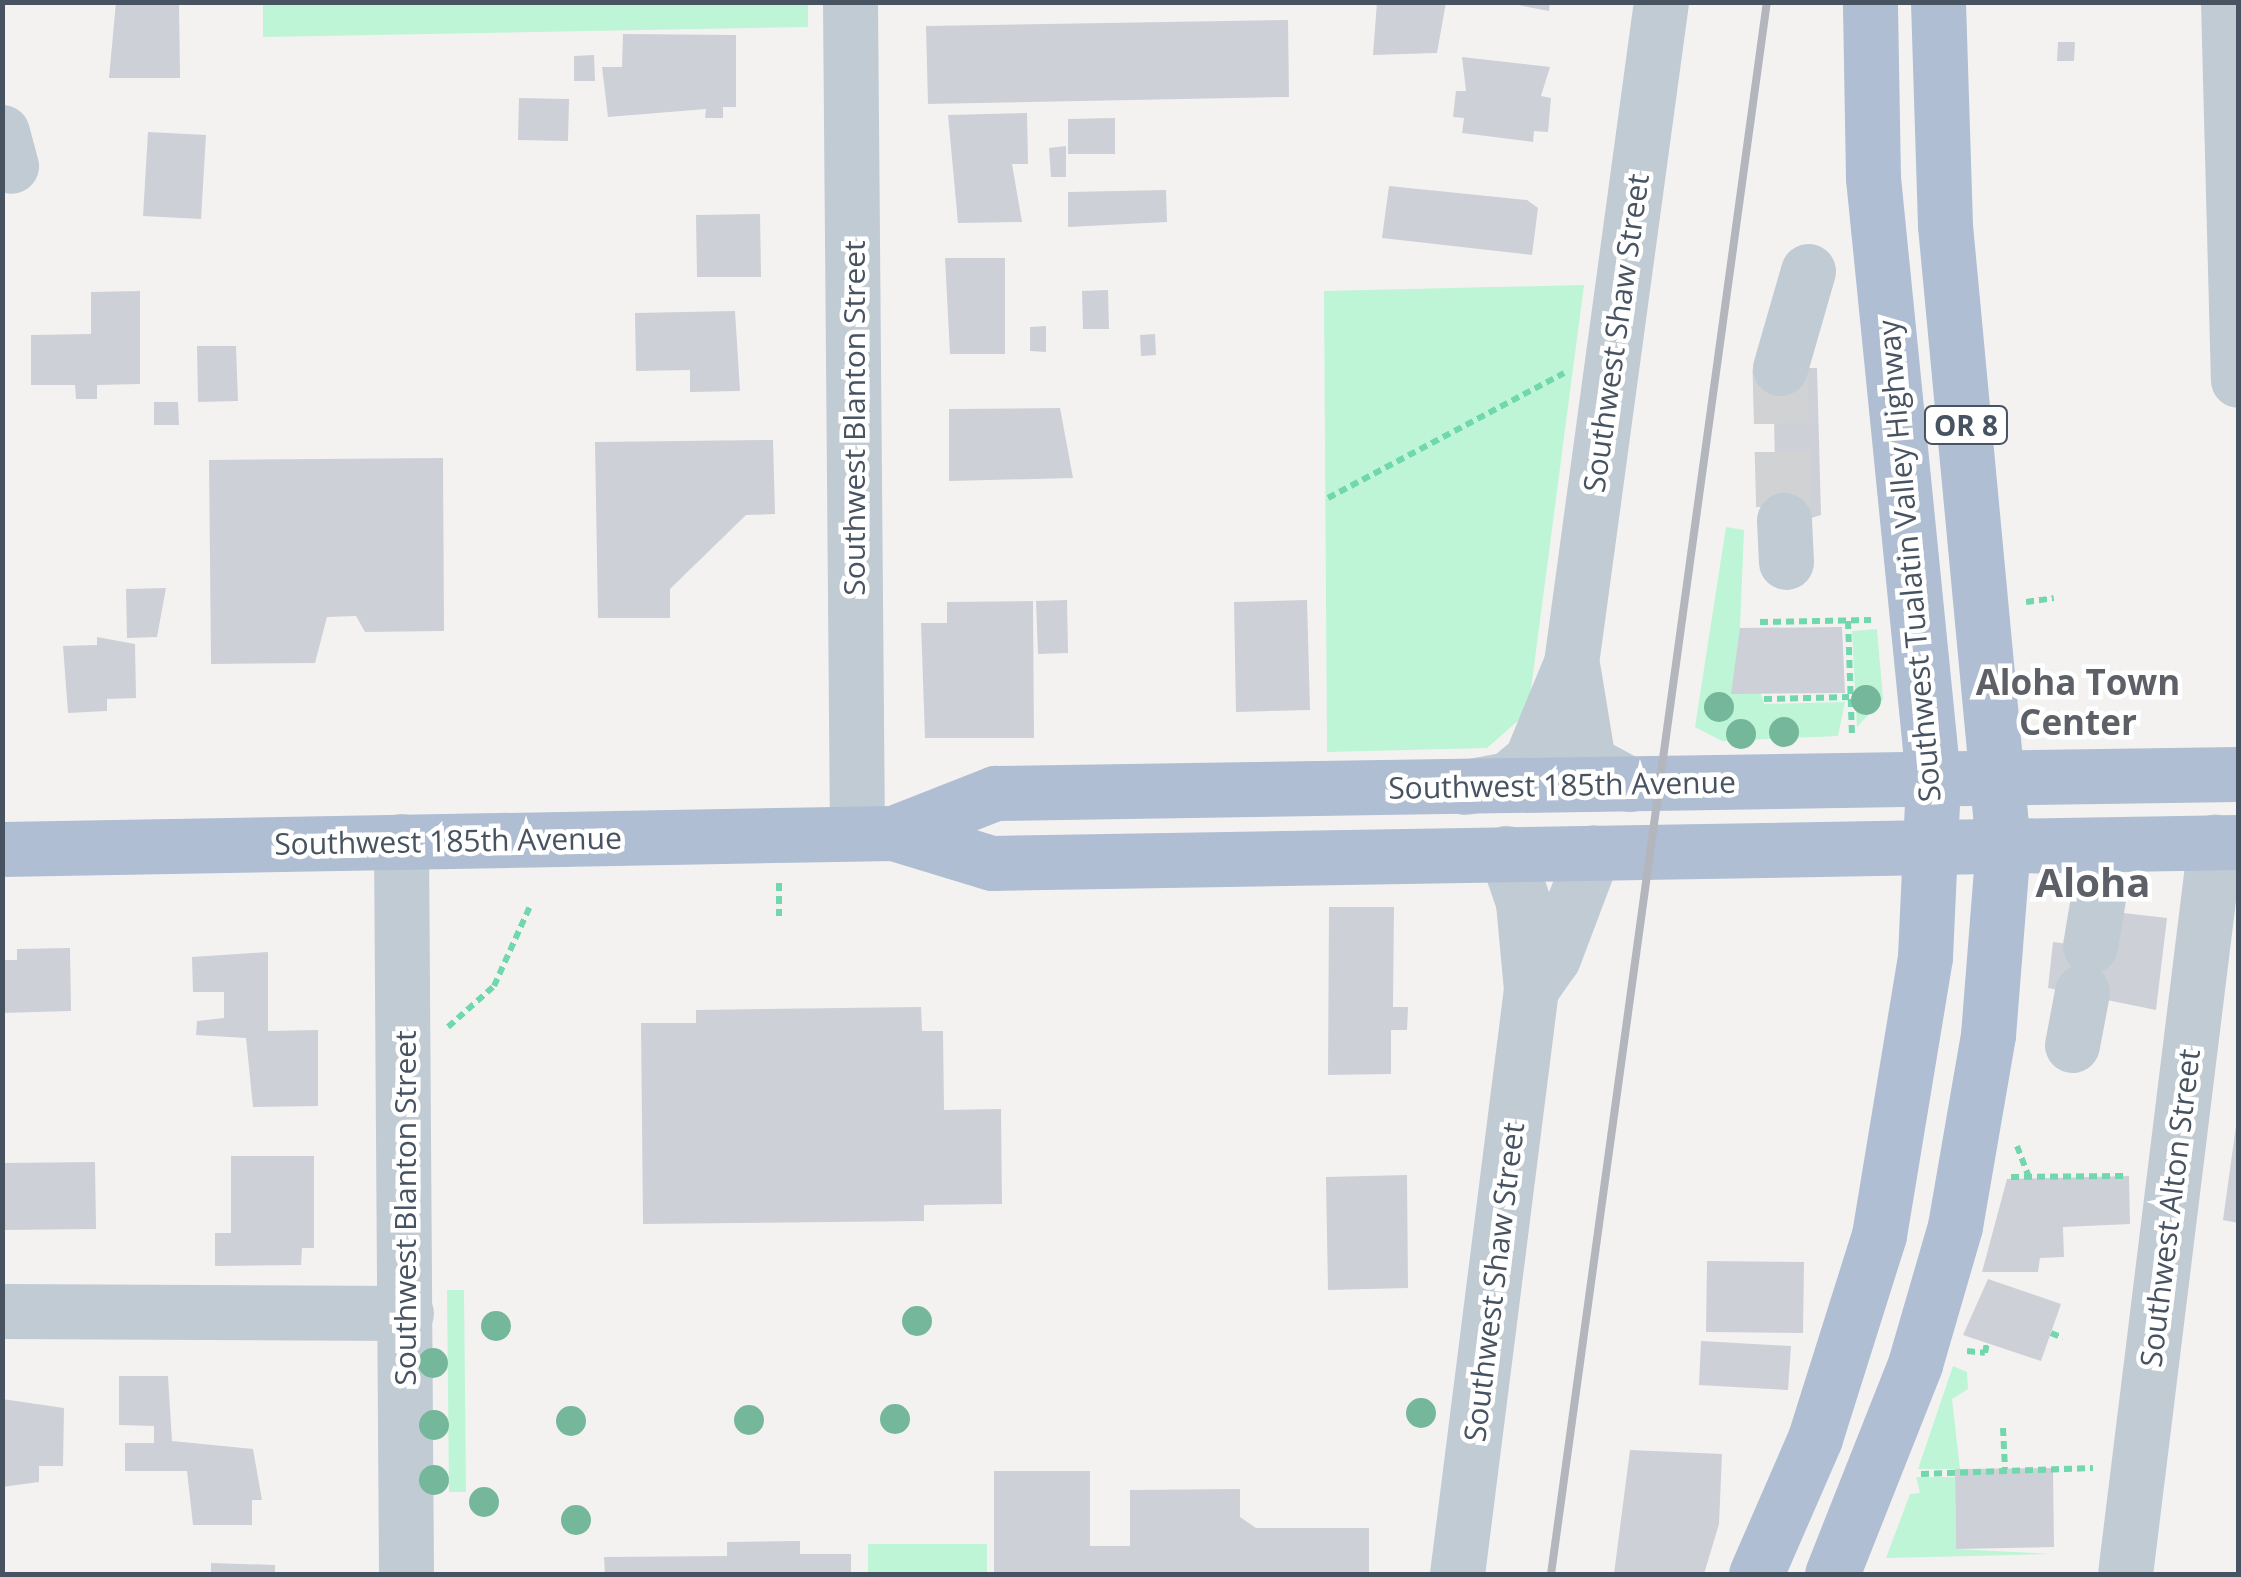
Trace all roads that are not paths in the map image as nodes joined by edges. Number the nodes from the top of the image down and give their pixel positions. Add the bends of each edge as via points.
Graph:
1 (850, 2) edge
2 (1661, 2) edge
3 (1870, 2) edge
4 (1938, 2) edge
5 (2228, 2) edge
6 (1808, 271) dead end
7 (1792, 368) tunnel mouth
8 (2238, 380) edge
9 (1570, 662) junction
10 (2238, 774) edge
11 (2004, 778) junction
12 (1933, 779) junction
13 (1630, 784) junction
14 (1461, 787) junction
15 (875, 833) junction
16 (402, 841) junction
17 (2227, 842) edge
18 (1932, 846) junction
19 (2004, 846) junction
20 (2, 849) edge
21 (1593, 852) junction
22 (1506, 853) junction
23 (2090, 945) dead end
24 (1531, 989) junction
25 (2072, 1045) dead end
26 (2, 1310) edge
27 (406, 1313) junction
28 (406, 1574) edge
29 (1456, 1574) edge
30 (1756, 1574) edge
31 (1832, 1574) edge
32 (2126, 1574) edge

1 - 15 street, Southwest Blanton Street
2 - 9 street, Southwest Shaw Street
3 - 12 main road, Southwest Tualatin Valley Highway / OR 8 via 1873,178
4 - 11 main road, OR 8 via 1944,225
5 - 8 street
6 - 7 street
9 - 13 street, Southwest Shaw Street via 1588,762
9 - 14 street, Southwest Shaw Street via 1531,760 1508,779
10 - 11 main road, Southwest 185th Avenue
11 - 12 main road, Southwest 185th Avenue
11 - 19 main road, OR 8
12 - 13 main road, Southwest 185th Avenue
12 - 18 main road, Southwest Tualatin Valley Highway / OR 8
13 - 14 main road, Southwest 185th Avenue
14 - 15 main road, Southwest 185th Avenue via 995,793
15 - 16 main road, Southwest 185th Avenue
15 - 22 main road, Southwest 185th Avenue via 992,863
16 - 20 main road, Southwest 185th Avenue
16 - 27 street, Southwest Blanton Street
17 - 19 main road, Southwest 185th Avenue
17 - 32 street, Southwest Alton Street
18 - 19 main road, Southwest 185th Avenue
18 - 21 main road, Southwest 185th Avenue
18 - 30 main road, Southwest Tualatin Valley Highway / OR 8 via 1910,1082 1879,1234 1821,1422
19 - 31 main road, OR 8 via 1988,1034 1955,1226 1915,1364
21 - 22 main road, Southwest 185th Avenue
21 - 24 street, Southwest Shaw Street via 1554,958
22 - 24 street, Southwest Shaw Street via 1523,902
23 - 25 street
24 - 29 street, Southwest Shaw Street
26 - 27 street
27 - 28 street, Southwest Blanton Street

